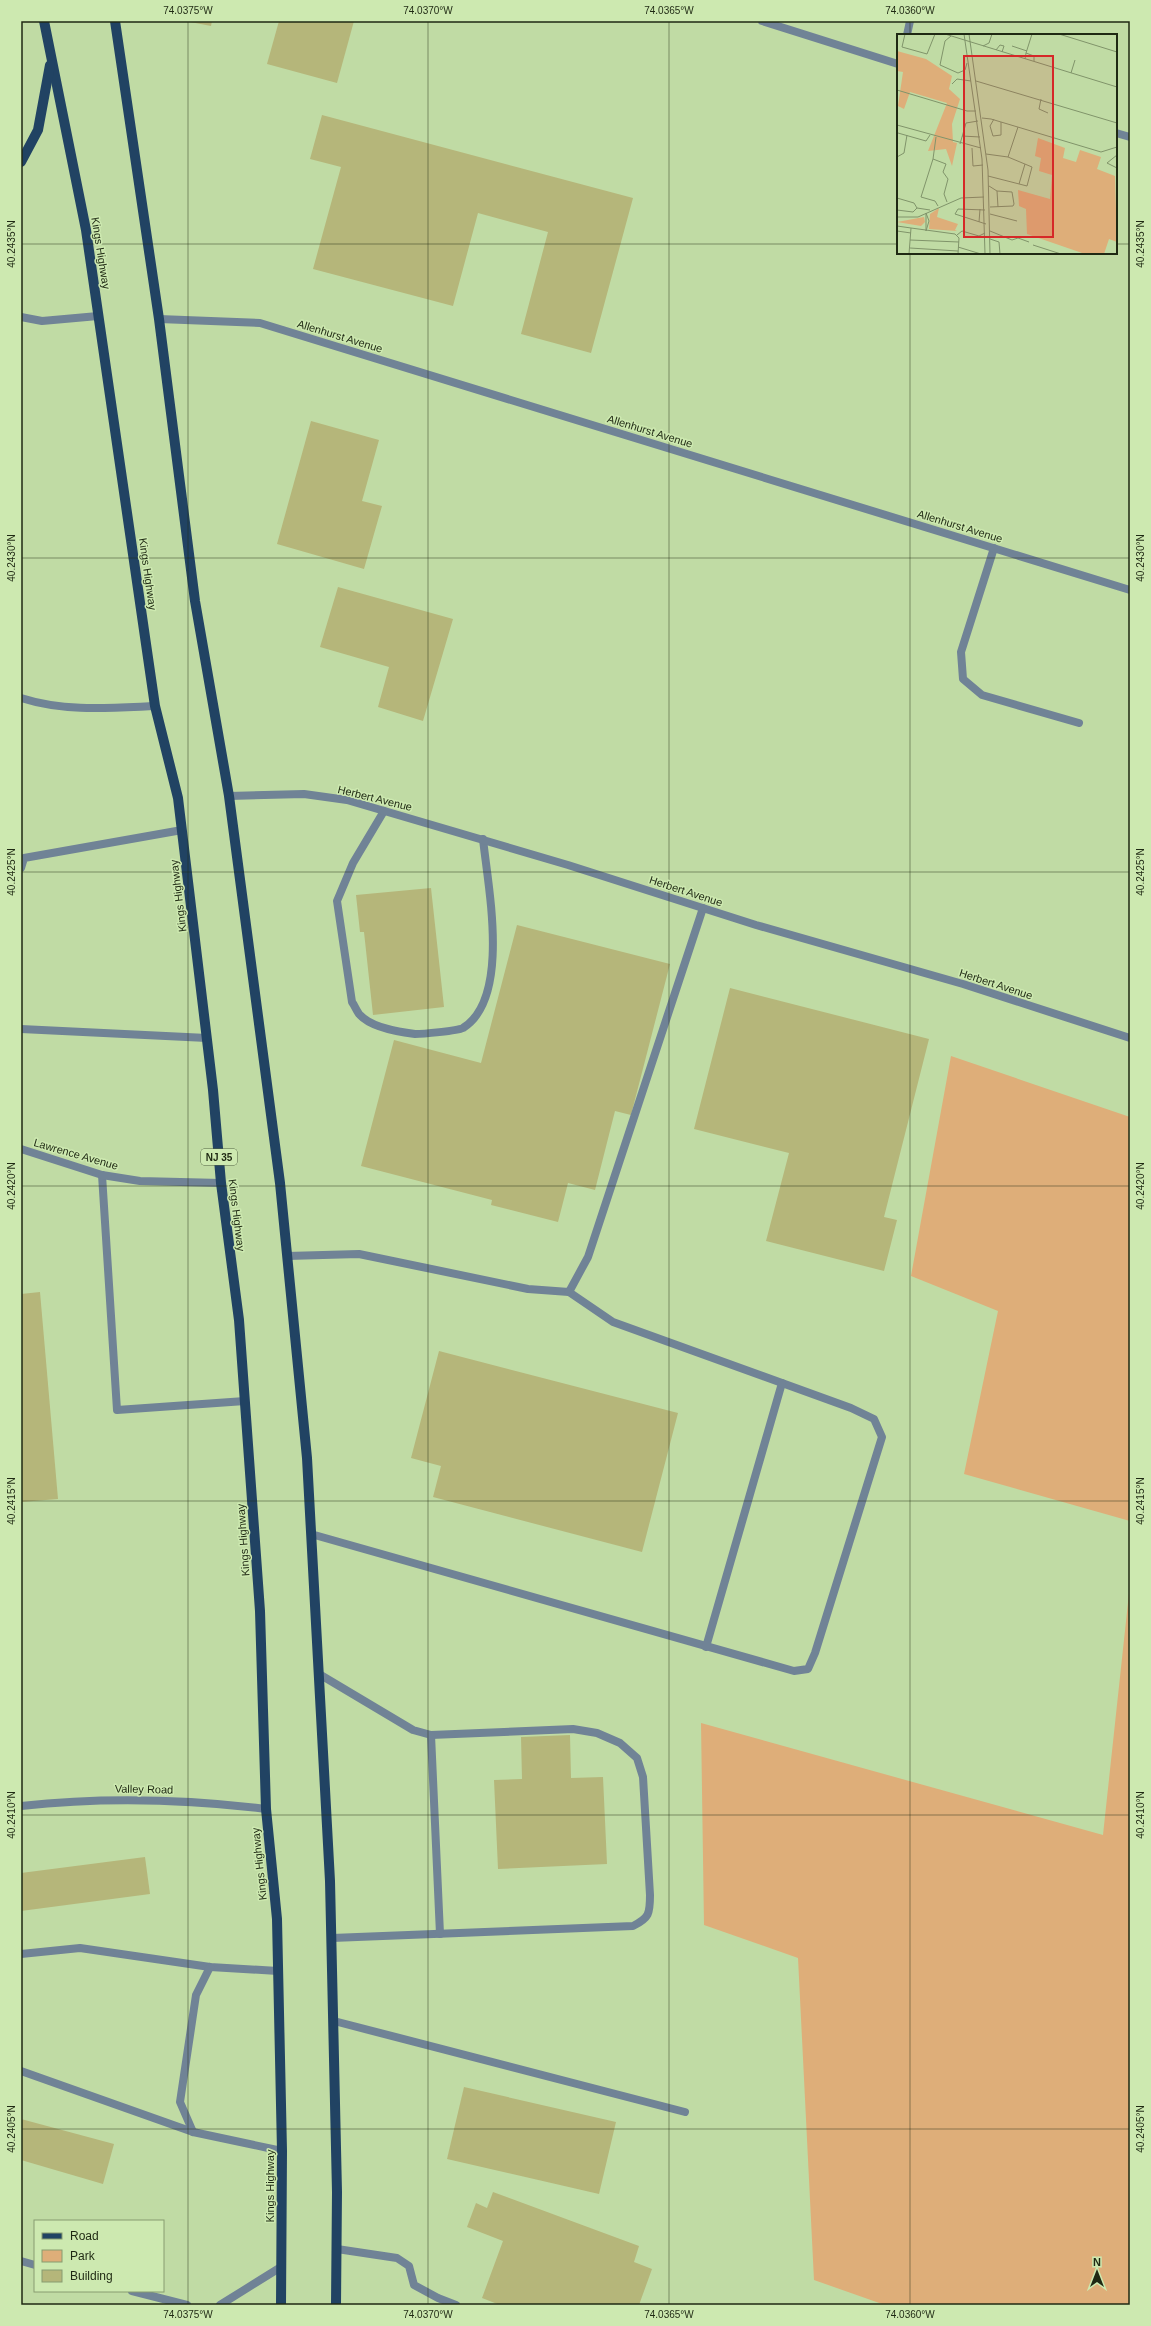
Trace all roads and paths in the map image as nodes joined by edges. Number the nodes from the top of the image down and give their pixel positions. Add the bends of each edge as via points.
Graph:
1 (44, 21) edge
2 (115, 21) edge
3 (762, 21) edge
4 (910, 21) edge
5 (784, 24) edge
6 (907, 34) edge
7 (51, 59) junction
8 (897, 64) edge
9 (1117, 133) edge
10 (1130, 137) edge
11 (21, 162) edge
12 (98, 316) junction
13 (21, 317) edge
14 (159, 319) junction
15 (994, 548) junction
16 (1130, 590) edge
17 (21, 698) edge
18 (155, 706) junction
19 (1079, 723) dead end
20 (230, 796) junction
21 (384, 811) junction
22 (182, 830) junction
23 (483, 840) junction
24 (21, 868) edge
25 (702, 908) junction
26 (21, 1028) edge
27 (207, 1038) junction
28 (1130, 1038) edge
29 (21, 1150) edge
30 (102, 1174) junction
31 (221, 1183) junction
32 (287, 1256) junction
33 (569, 1292) junction
34 (782, 1383) junction
35 (245, 1401) junction
36 (311, 1534) junction
37 (706, 1647) junction
38 (319, 1674) junction
39 (431, 1735) junction
40 (21, 1806) edge
41 (266, 1809) junction
42 (440, 1934) junction
43 (332, 1938) junction
44 (21, 1954) edge
45 (210, 1967) junction
46 (278, 1971) junction
47 (334, 2021) junction
48 (21, 2071) edge
49 (685, 2112) dead end
50 (193, 2132) junction
51 (282, 2151) junction
52 (337, 2249) junction
53 (21, 2261) edge
54 (34, 2265) edge
55 (281, 2267) junction
56 (136, 2292) edge
57 (187, 2305) edge
58 (220, 2305) edge
59 (281, 2305) edge
60 (336, 2305) edge
61 (456, 2305) edge

1 - 7 main road, Kings Highway / NJ 35
2 - 14 main road
3 - 5 street
4 - 6 street
5 - 8 street
7 - 11 main road via 38,130
7 - 12 main road, Kings Highway / NJ 35 via 86,230
9 - 10 street
12 - 13 street via 42,321
12 - 18 main road, Kings Highway / NJ 35
14 - 15 street, Allenhurst Avenue via 260,323
14 - 20 main road via 195,601
15 - 16 street, Allenhurst Avenue
15 - 19 street via 961,652 963,679 982,695
17 - 18 street via 40,704 83,709
18 - 22 main road, Kings Highway / NJ 35 via 178,798
20 - 21 street, Herbert Avenue via 304,794 348,800
20 - 32 main road via 279,1171
21 - 23 street, Herbert Avenue
21 - 23 street via 353,863 337,901 352,1002 360,1016 377,1025 415,1034 462,1029 477,1016 485,999 493,967
22 - 24 street via 24,858
22 - 27 main road, Kings Highway / NJ 35
23 - 25 street, Herbert Avenue
25 - 28 street, Herbert Avenue via 963,984
25 - 33 street via 588,1257
26 - 27 street
27 - 31 main road, Kings Highway / NJ 35
29 - 30 street, Lawrence Avenue
30 - 31 street, Lawrence Avenue via 140,1181
30 - 35 street via 117,1410
31 - 35 main road, Kings Highway / NJ 35 via 239,1320
32 - 33 street via 359,1254 528,1289
32 - 36 main road via 307,1458
33 - 34 street via 613,1322
34 - 37 street
34 - 37 street via 874,1419 882,1437 808,1669 794,1671
35 - 41 main road, Kings Highway / NJ 35 via 260,1611
36 - 37 street
36 - 38 main road
38 - 39 street via 414,1730
38 - 43 main road
39 - 42 street
39 - 42 street via 573,1729 598,1733 620,1743 636,1758 643,1777 650,1896 650,1911 645,1920 633,1926
40 - 41 street, Valley Road via 164,1799
41 - 46 main road, Kings Highway / NJ 35 via 277,1919
42 - 43 street
43 - 47 main road
44 - 45 street via 80,1948
45 - 46 street
45 - 50 street via 196,1995 180,2102
46 - 51 main road, Kings Highway / NJ 35
47 - 49 street
47 - 52 main road
48 - 50 street
50 - 51 street
51 - 55 main road, Kings Highway / NJ 35
52 - 60 main road
52 - 61 street via 397,2258 409,2266 414,2285
53 - 54 street
55 - 58 street
55 - 59 main road, Kings Highway / NJ 35
56 - 57 street

